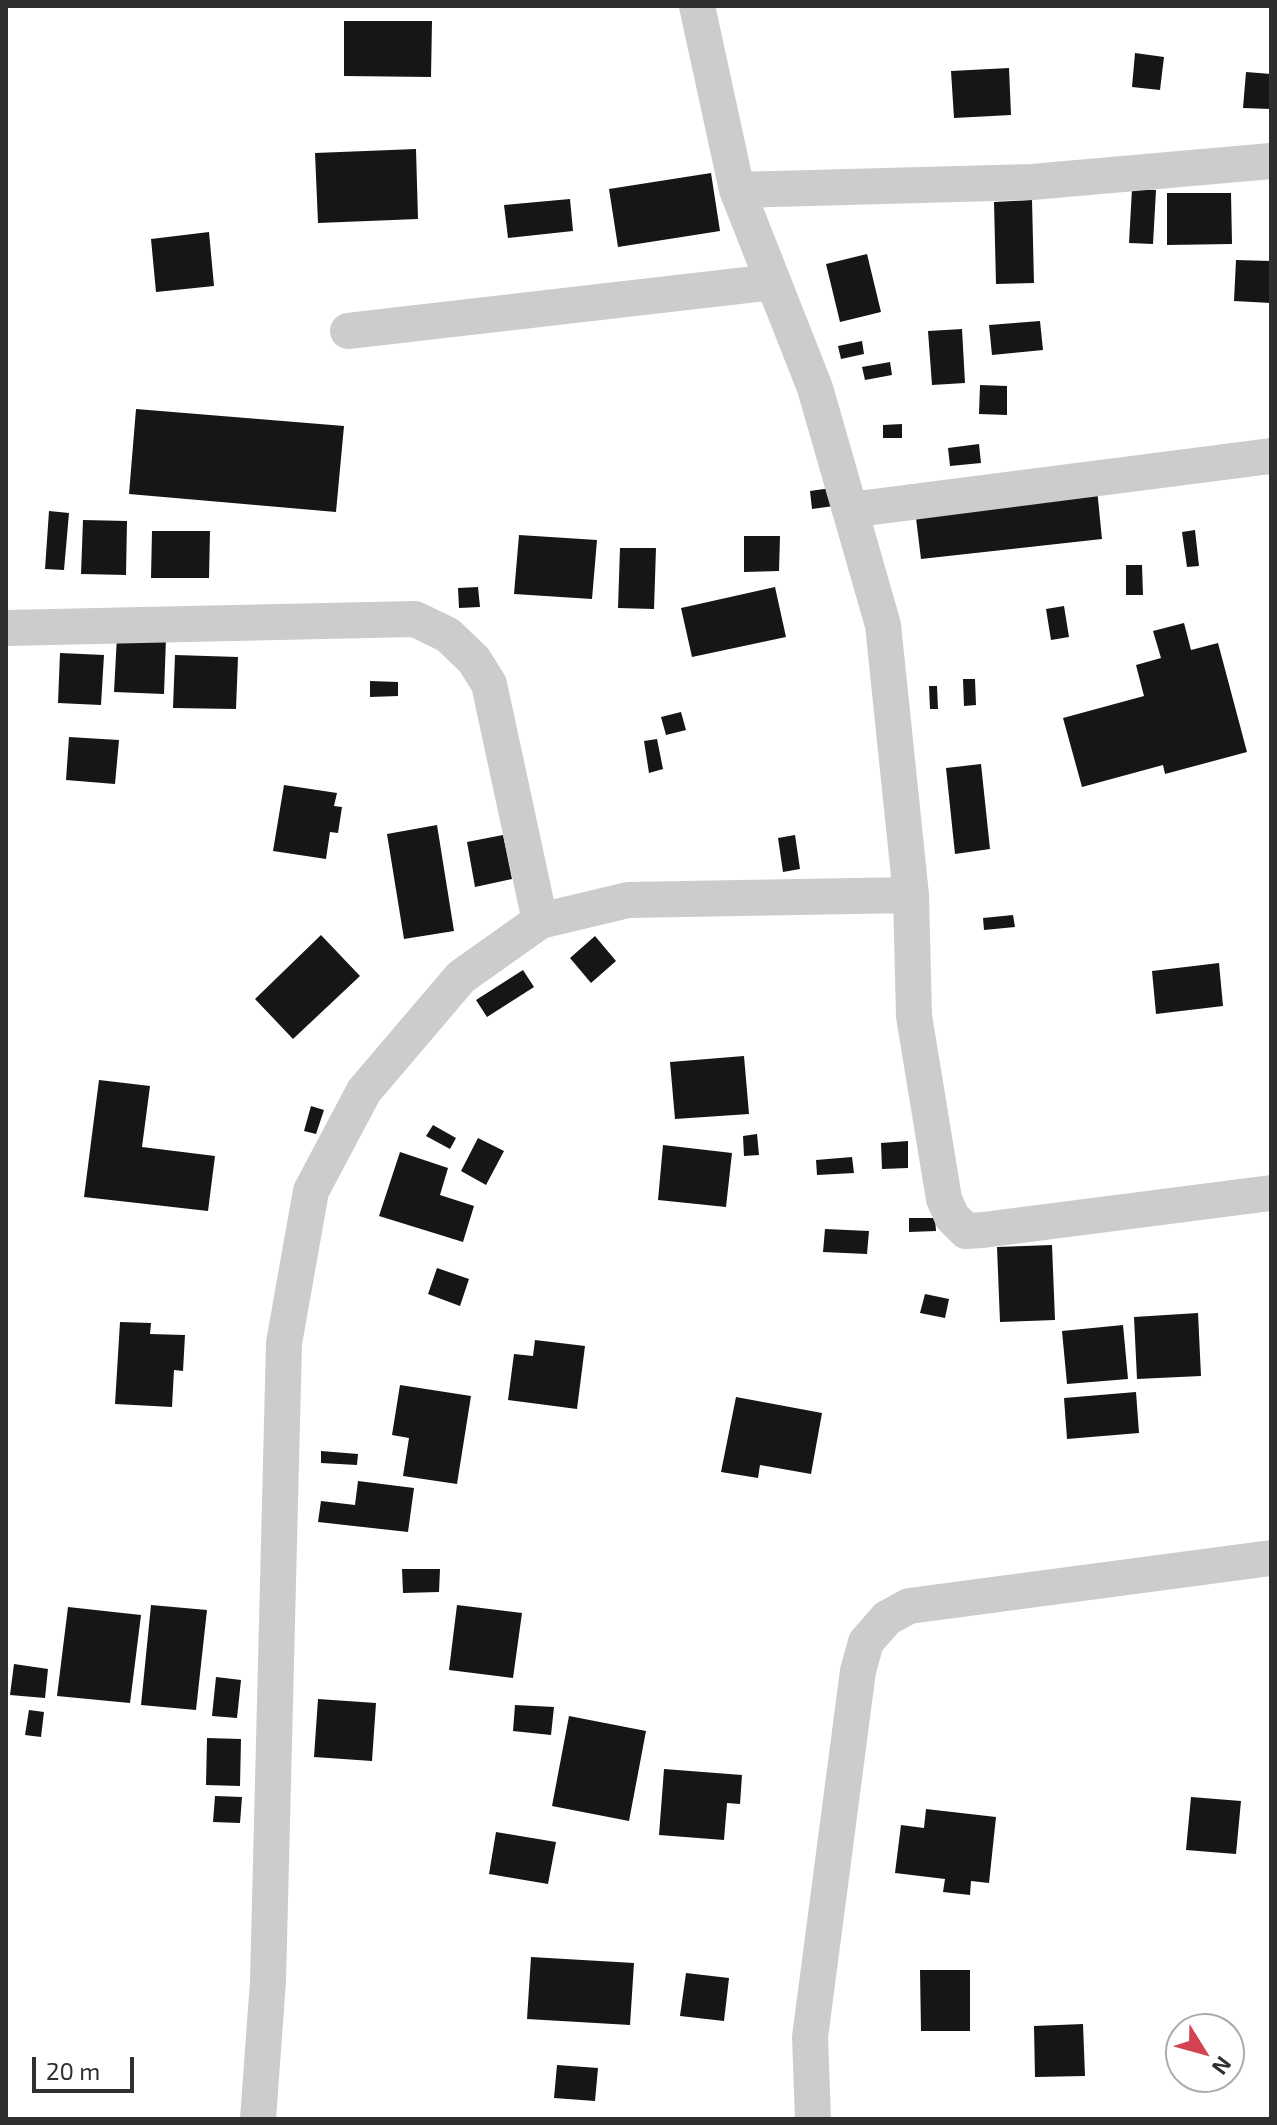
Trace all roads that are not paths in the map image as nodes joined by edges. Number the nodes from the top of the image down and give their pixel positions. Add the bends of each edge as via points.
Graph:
1 (697, 6) edge
2 (1271, 161) edge
3 (737, 190) junction
4 (773, 282) junction
5 (348, 331) dead end
6 (1271, 456) edge
7 (850, 510) junction
8 (6, 628) edge
9 (911, 895) junction
10 (540, 921) junction
11 (1271, 1193) edge
12 (1271, 1558) edge
13 (258, 2119) edge
14 (813, 2119) edge

1 - 3 street
2 - 3 street via 1032,182
3 - 4 street
4 - 5 street
4 - 7 street via 815,388
6 - 7 street
7 - 9 street via 883,625
8 - 10 street via 415,619 448,635 489,684
9 - 10 street via 628,900
9 - 11 street via 914,1016 944,1199 966,1231
10 - 13 street via 461,977 383,1068 364,1091 311,1191 284,1343 268,1981
12 - 14 street via 909,1606 887,1618 866,1642 810,2037

